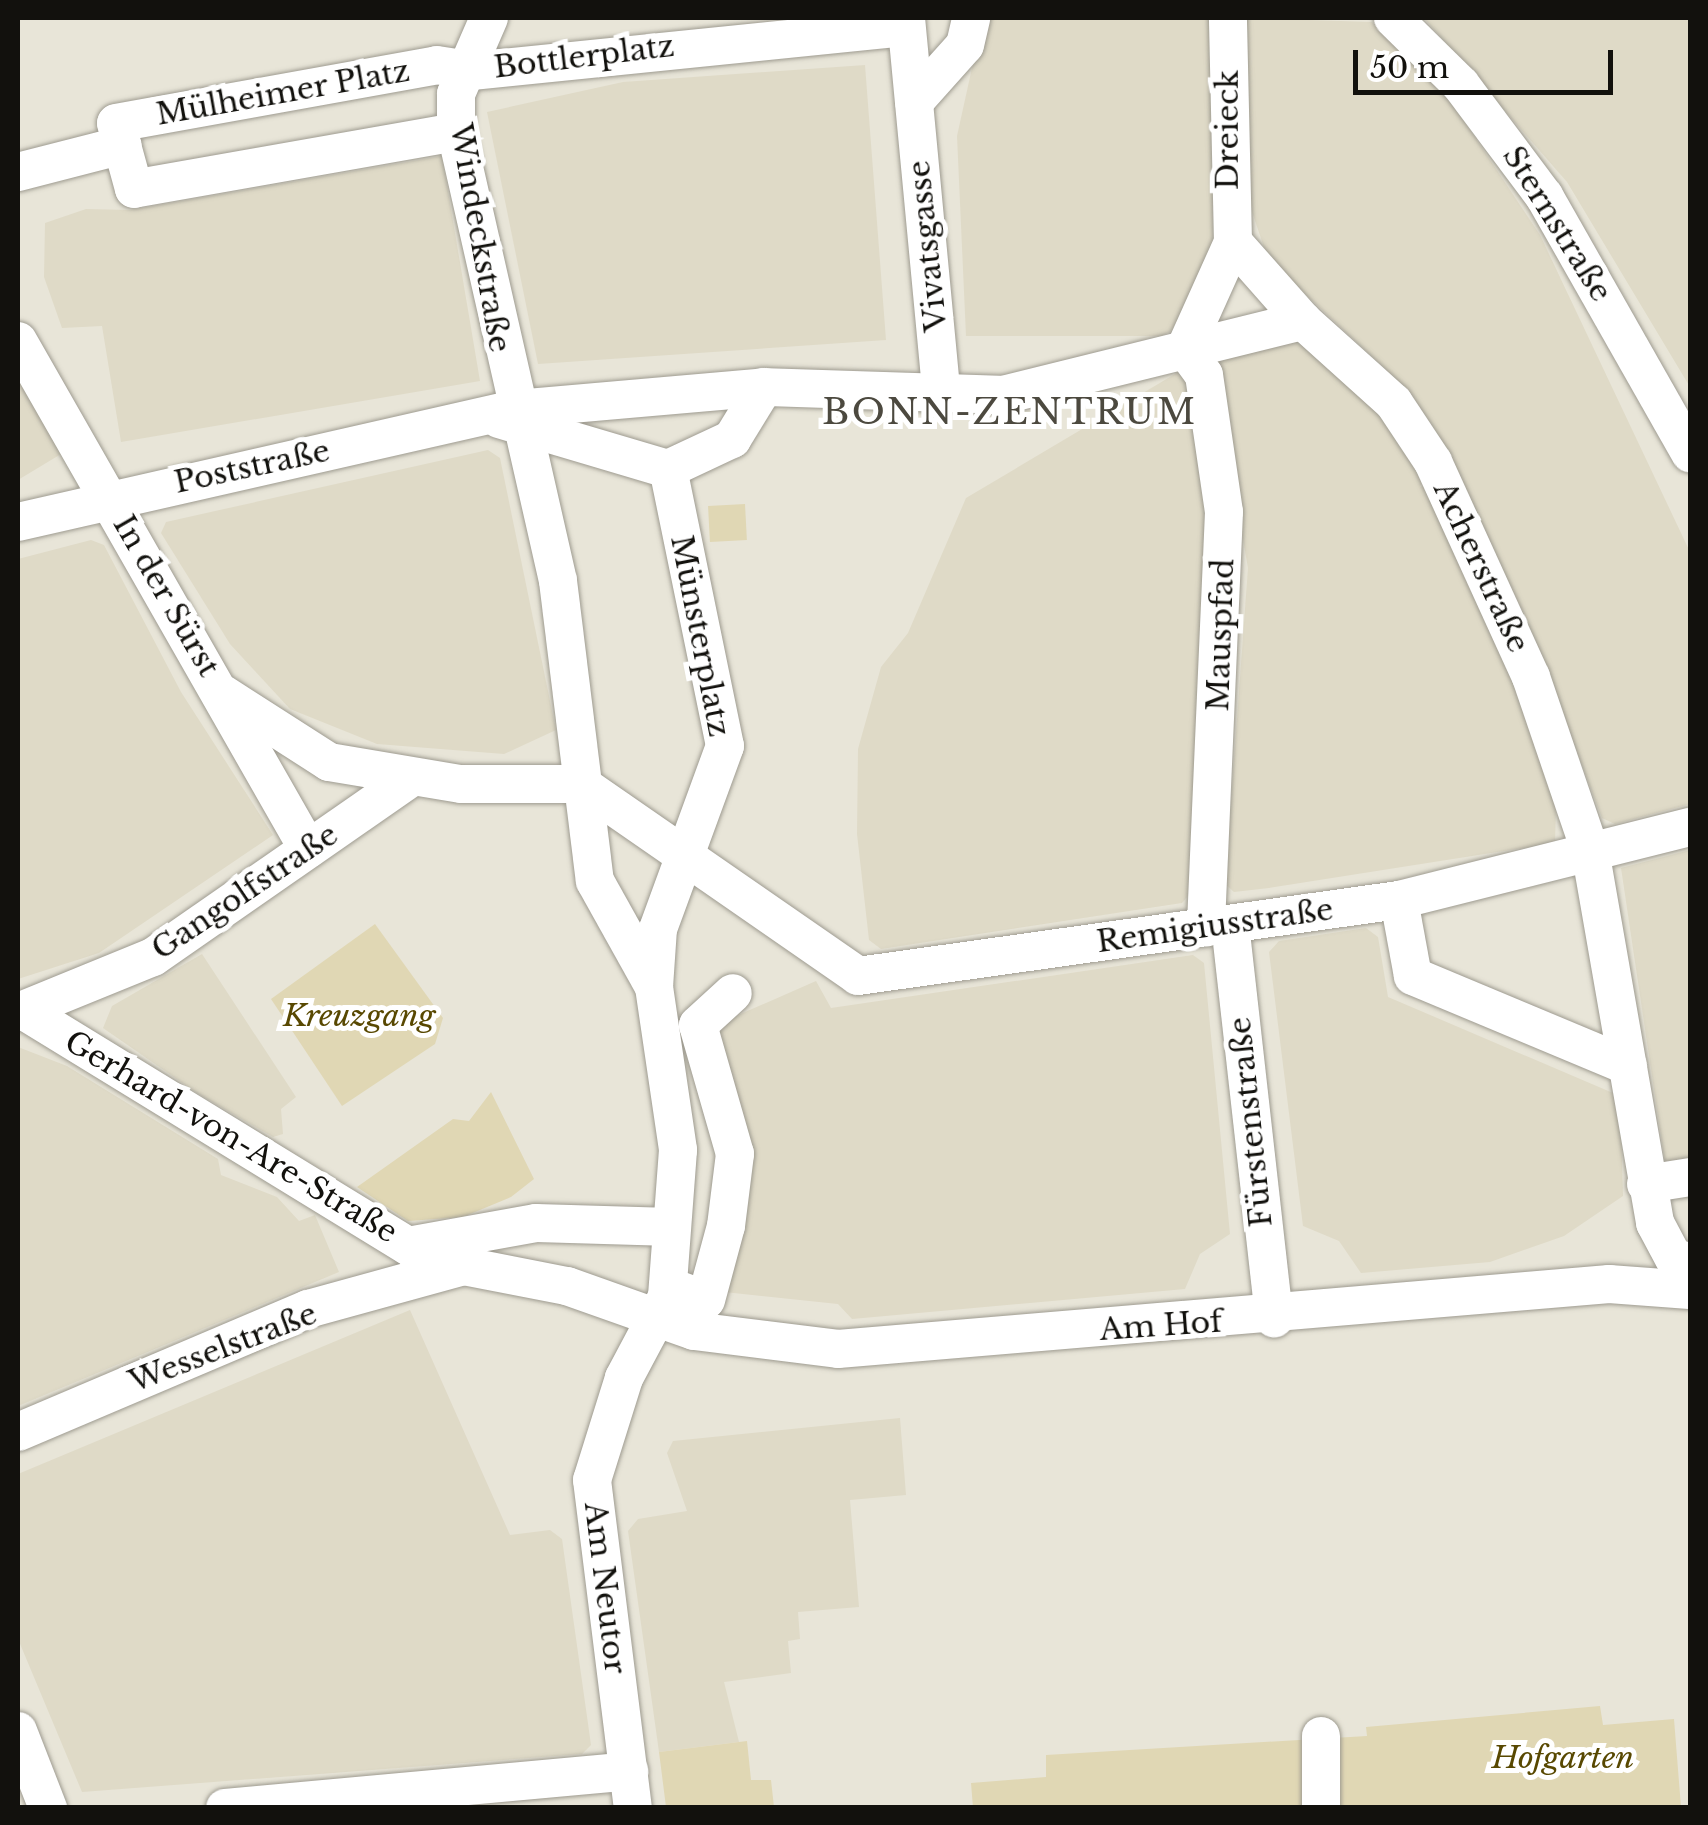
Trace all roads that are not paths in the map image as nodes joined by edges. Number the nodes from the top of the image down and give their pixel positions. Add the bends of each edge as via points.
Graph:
1 (489, 18) edge
2 (971, 18) edge
3 (1228, 18) edge
4 (1393, 18) edge
5 (906, 22) edge
6 (689, 31) edge
7 (473, 70) junction
8 (914, 102) junction
9 (456, 132) junction
10 (123, 145) junction
11 (18, 172) edge
12 (1234, 242) junction
13 (1305, 323) junction
14 (18, 341) edge
15 (1180, 360) junction
16 (764, 387) junction
17 (942, 390) junction
18 (507, 416) junction
19 (1690, 453) edge
20 (668, 469) junction
21 (110, 498) junction
22 (18, 522) edge
23 (223, 694) junction
24 (409, 779) junction
25 (581, 784) junction
26 (1690, 827) edge
27 (1585, 833) junction
28 (308, 849) junction
29 (686, 857) junction
30 (1399, 900) junction
31 (1218, 926) junction
32 (654, 987) junction
33 (733, 993) dead end
34 (22, 1012) edge
35 (1628, 1066) junction
36 (1690, 1177) edge
37 (1646, 1184) junction
38 (672, 1227) junction
39 (419, 1258) junction
40 (1678, 1270) edge
41 (661, 1302) junction
42 (1274, 1319) junction
43 (18, 1432) edge
44 (18, 1731) edge
45 (1321, 1736) dead end
46 (631, 1789) edge
47 (48, 1808) edge
48 (225, 1808) edge
49 (1321, 1808) edge

1 - 7 street, Bottlerplatz
2 - 8 street via 965,44
3 - 12 street, Dreieck
4 - 19 street, Sternstraße via 1461,85 1544,196
5 - 6 street, Bottlerplatz
5 - 8 street, Vivatsgasse
6 - 7 street, Bottlerplatz
7 - 9 street, Windeckstraße via 456,94
7 - 10 street, Mülheimer Platz via 437,65 116,123
8 - 17 street, Vivatsgasse
9 - 10 street, Mülheimer Platz via 134,190
9 - 18 street, Windeckstraße
10 - 11 street, Mülheimer Platz
12 - 13 street
12 - 15 street, Dreieck
13 - 15 street
13 - 27 street, Acherstraße via 1384,392 1433,462 1531,677
14 - 21 street, In der Sürst
15 - 17 street via 1002,394
15 - 31 street, Mauspfad via 1226,584
16 - 17 street
16 - 18 street
16 - 20 street via 732,440
18 - 20 street
18 - 21 street, Poststraße
18 - 25 street, Münsterplatz via 576,680
20 - 29 street, Münsterplatz via 725,746
21 - 22 street, Poststraße
21 - 23 street, In der Sürst
23 - 24 street, In der Sürst via 329,762
23 - 28 street, In der Sürst
24 - 25 street, In der Sürst
24 - 28 street, Gangolfstraße
25 - 29 street
25 - 32 street, Münsterplatz via 595,881
26 - 27 street, Remigiusstraße
27 - 30 street, Remigiusstraße
27 - 35 street, Acherstraße
28 - 34 street, Gangolfstraße via 154,957
29 - 31 street, Remigiusstraße via 849,968
29 - 32 street, Münsterplatz via 658,929
30 - 31 street, Remigiusstraße
30 - 35 street via 1413,976
31 - 42 street, Fürstenstraße
32 - 38 street, Münsterplatz via 678,1150
33 - 41 street via 698,1025 735,1154 726,1226 706,1300
34 - 39 street, Gerhard-von-Are-Straße
35 - 37 street, Acherstraße
36 - 37 street
37 - 40 street, Acherstraße
38 - 39 street via 536,1222
38 - 41 street, Münsterplatz
39 - 41 street
39 - 43 street, Wesselstraße via 342,1306 308,1308
40 - 42 street, Am Hof
41 - 42 street, Am Hof via 766,1346 838,1349
41 - 46 street, Am Neutor via 624,1378 592,1480
44 - 47 street
45 - 49 street
46 - 48 street

